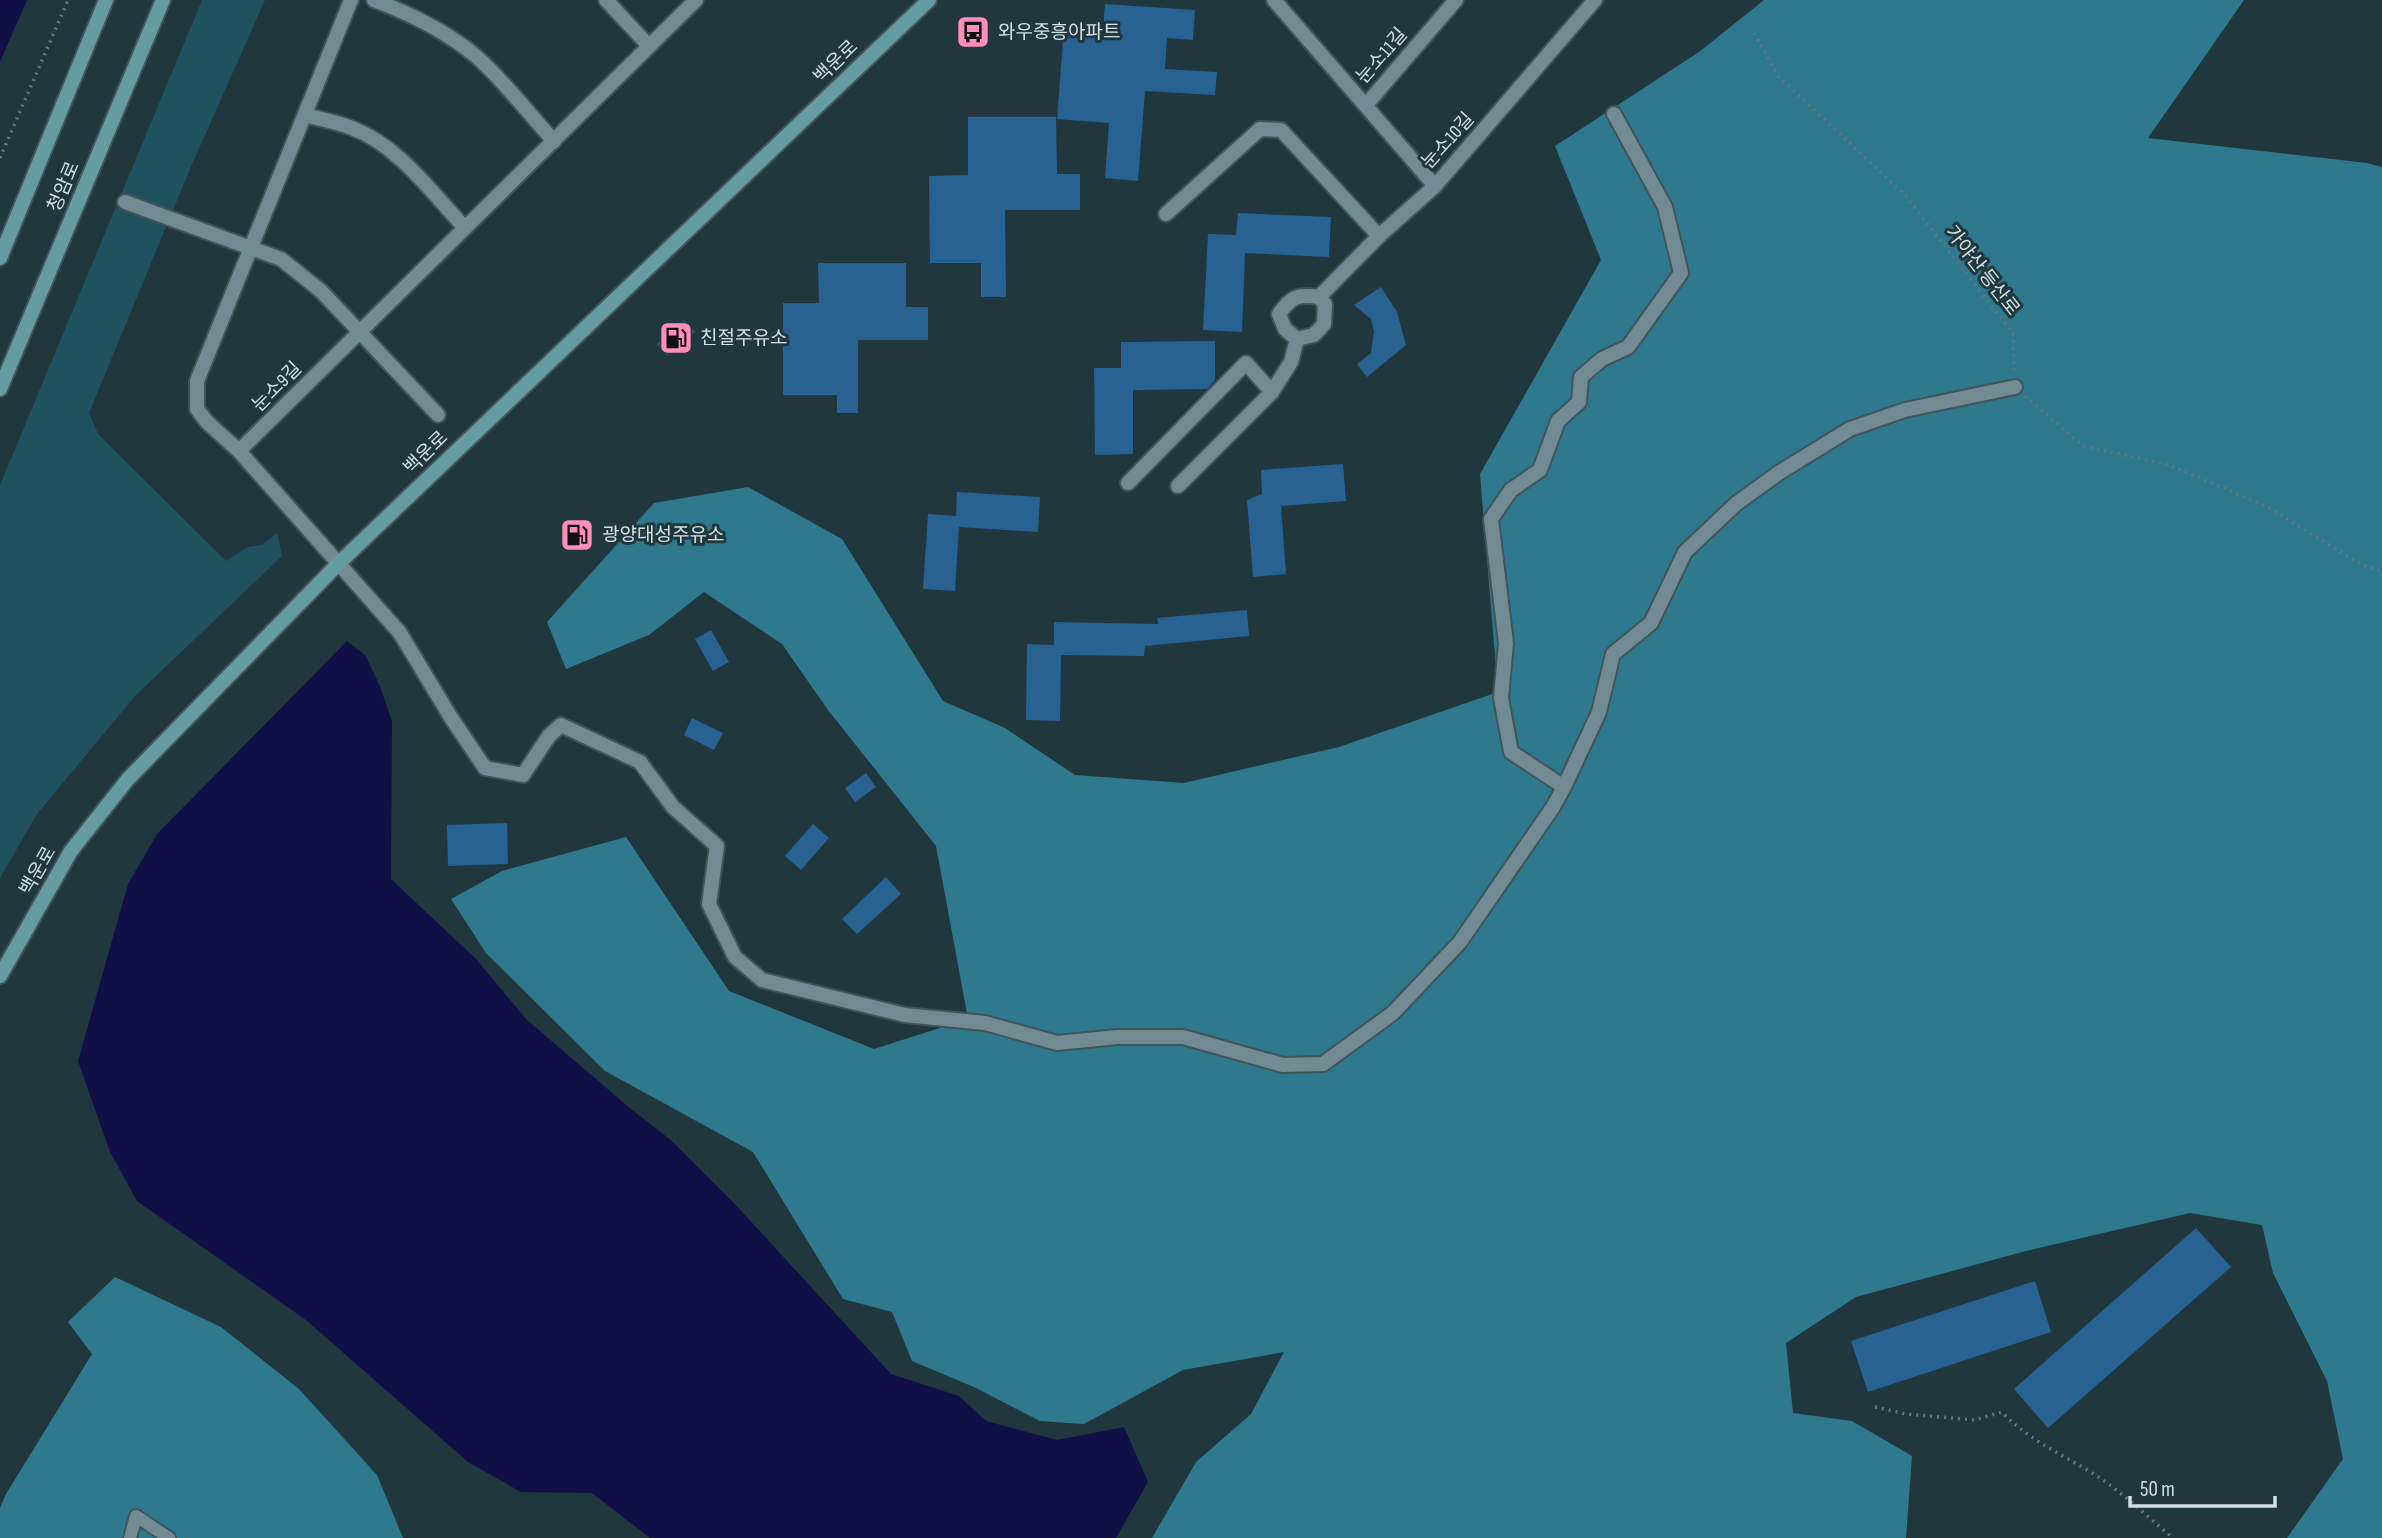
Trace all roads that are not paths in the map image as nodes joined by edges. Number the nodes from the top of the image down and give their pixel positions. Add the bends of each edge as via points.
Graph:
1 (106, 0) edge
2 (163, 0) edge
3 (351, 0) edge
4 (374, 0) edge
5 (606, 0) edge
6 (696, 0) edge
7 (929, 0) edge
8 (1274, 0) edge
9 (1456, 0) edge
10 (1595, 0) edge
11 (649, 46) junction
12 (1366, 105) junction
13 (1614, 114) dead end
14 (305, 115) junction
15 (554, 141) junction
16 (1435, 186) junction
17 (125, 202) dead end
18 (1166, 214) dead end
19 (465, 228) junction
20 (1379, 236) junction
21 (251, 248) junction
22 (0, 258) edge
23 (1319, 297) junction
24 (360, 332) junction
25 (1297, 339) junction
26 (2015, 387) road end
27 (0, 389) edge
28 (1272, 392) junction
29 (438, 415) dead end
30 (239, 451) junction
31 (1128, 483) dead end
32 (1178, 486) dead end
33 (338, 564) junction
34 (1564, 787) junction
35 (0, 976) edge
36 (130, 1538) edge
37 (169, 1538) edge

1 - 22 main road, 청암로
2 - 27 main road, 청암로
3 - 14 street
4 - 15 street via 433,26 478,58
5 - 11 street
6 - 11 street, 눈소9길
7 - 33 main road, 백운로
8 - 12 street, 눈소10길
9 - 12 street, 눈소11길
10 - 16 street, 눈소10길
11 - 15 street, 눈소9길
12 - 16 street, 눈소10길
13 - 34 street via 1665,207 1681,273 1628,347 1602,359 1581,377 1579,402 1558,421 1540,470 1511,489 1491,519 1506,642 1501,698 1511,751
14 - 19 street via 353,128 377,141
14 - 21 street
15 - 19 street, 눈소9길
16 - 20 street
17 - 21 street
18 - 20 street via 1260,129 1280,130
19 - 24 street, 눈소9길
20 - 23 street
21 - 24 street via 281,259 300,273
21 - 30 street via 195,391 197,409
23 - 25 street via 1325,304 1324,324 1314,335
23 - 25 street via 1289,300 1279,314 1284,329
24 - 29 street
24 - 30 street, 눈소9길
25 - 28 street via 1291,362
26 - 34 street via 1905,410 1850,429 1737,503 1685,552 1651,623 1612,654 1599,712
28 - 31 street via 1246,363
28 - 32 street
30 - 33 street
33 - 34 street via 400,633 485,768 523,775 561,724 640,762 673,807 717,846 709,904 735,957 762,980 905,1015 985,1023 1057,1043 1183,1037 1283,1065 1323,1064 1393,1013 1461,942
33 - 35 main road, 백운로 via 128,779 71,851
36 - 37 lane via 136,1516

